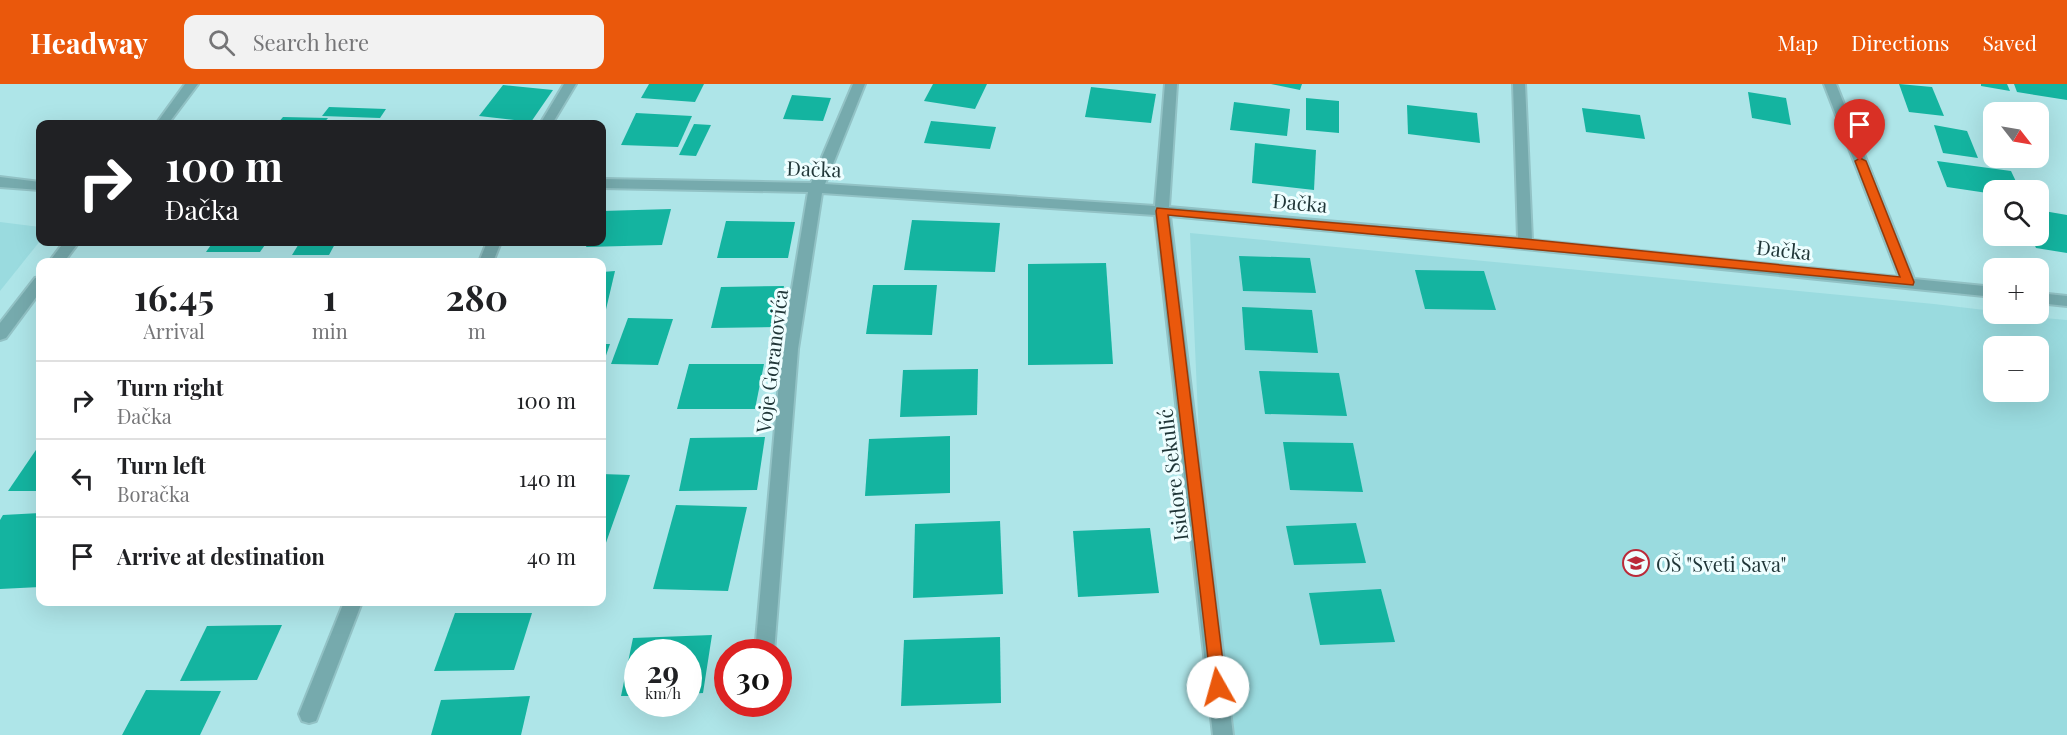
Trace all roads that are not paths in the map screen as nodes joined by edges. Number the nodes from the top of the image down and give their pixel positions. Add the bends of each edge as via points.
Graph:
1 (192, 84) edge
2 (570, 84) edge
3 (859, 84) edge
4 (1171, 84) edge
5 (1519, 84) edge
6 (1830, 84) edge
7 (165, 120) edge
8 (548, 120) edge
9 (0, 182) edge
10 (606, 183) edge
11 (36, 186) edge
12 (816, 188) junction
13 (1162, 211) junction
14 (1525, 244) junction
15 (69, 246) edge
16 (59, 258) edge
17 (1908, 282) junction
18 (36, 287) edge
19 (1983, 291) edge
20 (2049, 299) edge
21 (2067, 301) edge
22 (0, 334) edge
23 (352, 606) edge
24 (765, 639) edge
25 (309, 714) dead end
26 (1223, 735) edge

1 - 7 street
2 - 8 street
3 - 12 street, Voje Goranovića
4 - 13 street, Isidore Sekulić
5 - 14 street
6 - 17 street
9 - 11 street
10 - 12 street, Đačka
12 - 13 street, Đačka
12 - 24 street, Voje Goranovića via 790,349
13 - 14 street, Đačka
13 - 26 street, Isidore Sekulić
14 - 17 street, Đačka
15 - 16 street
17 - 19 street, Đačka
18 - 22 street
20 - 21 street
23 - 25 street

